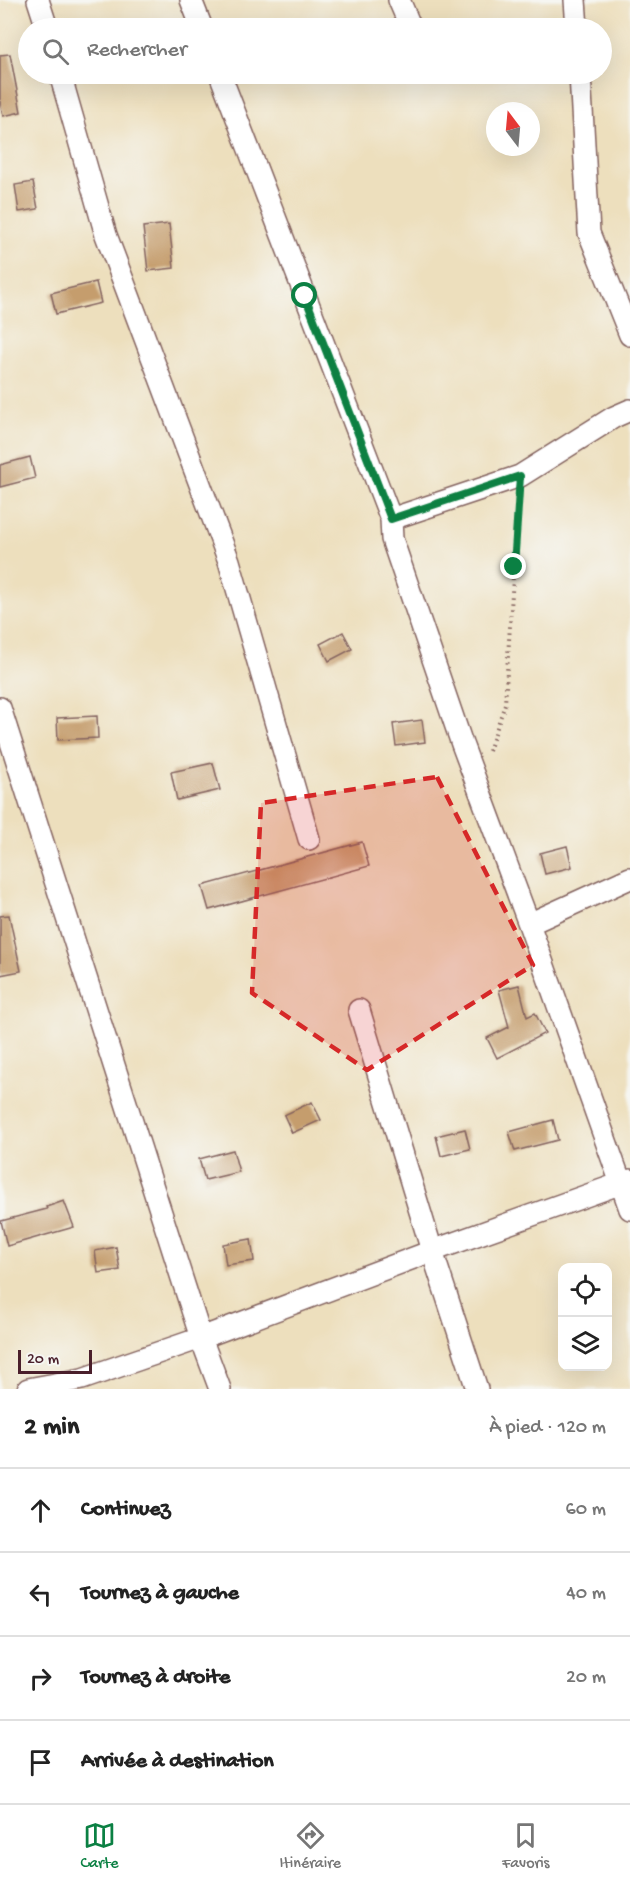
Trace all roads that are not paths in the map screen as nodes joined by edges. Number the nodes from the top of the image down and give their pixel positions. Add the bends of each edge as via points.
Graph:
1 (38, 0) edge
2 (191, 0) edge
3 (399, 0) edge
4 (575, 0) edge
5 (44, 18) edge
6 (198, 18) edge
7 (407, 18) edge
8 (576, 18) edge
9 (63, 84) edge
10 (224, 84) edge
11 (581, 84) edge
12 (630, 335) edge
13 (630, 410) edge
14 (391, 519) junction
15 (0, 708) edge
16 (309, 838) dead end
17 (630, 878) edge
18 (529, 924) junction
19 (359, 1010) dead end
20 (625, 1182) edge
21 (630, 1209) edge
22 (432, 1251) junction
23 (201, 1338) junction
24 (28, 1389) edge
25 (220, 1389) edge
26 (477, 1389) edge

1 - 5 street
2 - 6 street
3 - 7 street
4 - 8 street
9 - 16 street via 106,235 229,561
10 - 14 street
11 - 12 street via 590,233
13 - 14 street via 520,476
14 - 18 street via 392,539
15 - 23 street
17 - 18 street
18 - 20 street
19 - 22 street
20 - 21 street
20 - 22 street
22 - 23 street
22 - 26 street
23 - 24 street via 82,1378
23 - 25 street

